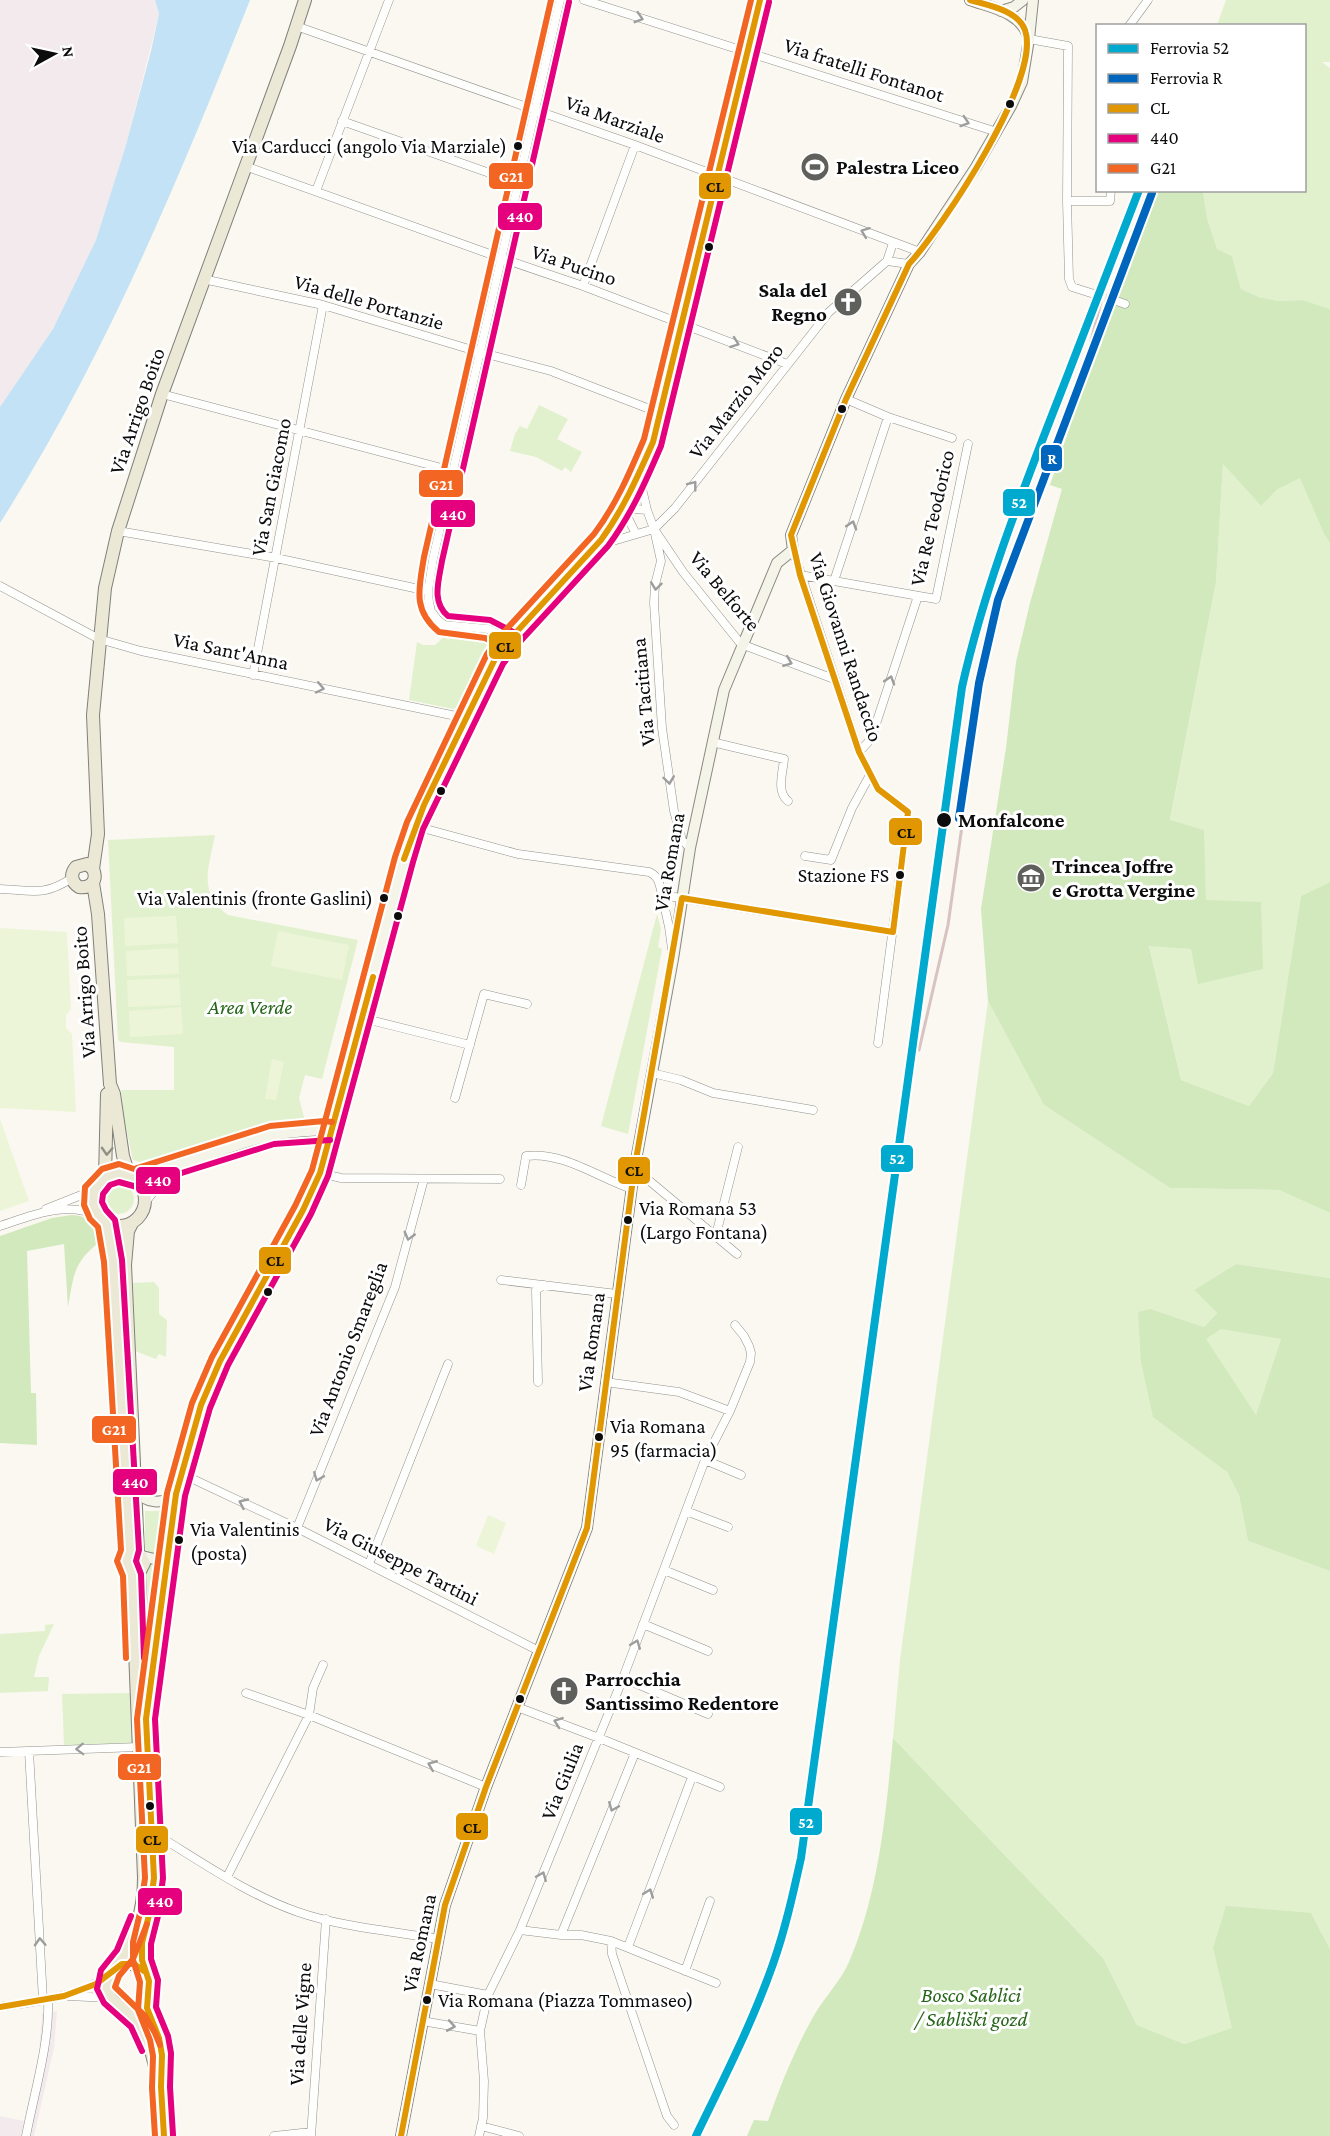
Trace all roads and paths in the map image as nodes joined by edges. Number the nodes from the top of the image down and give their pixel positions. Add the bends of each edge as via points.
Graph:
1 (305, 0) edge
2 (389, 0) edge
3 (560, 0) edge
4 (584, 0) edge
5 (760, 0) edge
6 (970, 0) edge
7 (1023, 0) edge
8 (1033, 0) edge
9 (1148, 0) edge
10 (1001, 11) junction
11 (1130, 24) edge
12 (296, 26) junction
13 (1029, 39) junction
14 (747, 51) junction
15 (370, 52) junction
16 (535, 109) junction
17 (342, 121) junction
18 (996, 132) junction
19 (635, 145) junction
20 (245, 166) junction
21 (717, 176) junction
22 (518, 183) junction
23 (315, 191) junction
24 (1111, 192) edge
25 (1067, 201) junction
26 (893, 243) junction
27 (920, 252) junction
28 (501, 258) junction
29 (887, 261) junction
30 (909, 264) junction
31 (203, 279) junction
32 (583, 286) junction
33 (1094, 294) tunnel mouth
34 (1111, 299) tunnel mouth
35 (1125, 303) dead end
36 (323, 305) junction
37 (681, 324) junction
38 (479, 352) junction
39 (788, 364) junction
40 (162, 394) junction
41 (846, 399) junction
42 (660, 413) junction
43 (888, 417) junction
44 (301, 430) junction
45 (952, 438) dead end
46 (968, 444) dead end
47 (453, 471) junction
48 (639, 476) junction
49 (623, 507) junction
50 (647, 510) junction
51 (654, 529) junction
52 (118, 531) junction
53 (636, 534) junction
54 (595, 546) junction
55 (793, 550) junction
56 (276, 558) junction
57 (800, 575) junction
58 (834, 580) junction
59 (0, 586) edge
60 (428, 591) junction
61 (918, 596) junction
62 (99, 639) junction
63 (509, 640) junction
64 (741, 645) junction
65 (253, 675) junction
66 (834, 679) junction
67 (466, 718) junction
68 (712, 742) junction
69 (859, 752) junction
70 (870, 775) junction
71 (788, 801) dead end
72 (415, 826) junction
73 (690, 848) junction
74 (805, 856) dead end
75 (90, 866) junction
76 (82, 883) junction
77 (0, 889) edge
78 (662, 895) junction
79 (682, 898) junction
80 (893, 932) junction
81 (673, 959) junction
82 (527, 1004) dead end
83 (362, 1018) junction
84 (878, 1043) dead end
85 (470, 1045) junction
86 (651, 1073) junction
87 (110, 1084) junction
88 (455, 1098) dead end
89 (813, 1110) dead end
90 (332, 1131) junction
91 (738, 1147) dead end
92 (186, 1162) junction
93 (634, 1171) junction
94 (320, 1173) junction
95 (131, 1176) junction
96 (105, 1177) junction
97 (424, 1179) junction
98 (501, 1179) dead end
99 (521, 1185) dead end
100 (94, 1190) junction
101 (632, 1190) junction
102 (145, 1203) junction
103 (43, 1212) junction
104 (102, 1219) junction
105 (132, 1223) junction
106 (0, 1226) edge
107 (716, 1235) junction
108 (737, 1254) dead end
109 (501, 1280) dead end
110 (544, 1285) junction
111 (617, 1294) junction
112 (735, 1325) dead end
113 (448, 1364) dead end
114 (538, 1382) dead end
115 (605, 1382) junction
116 (730, 1411) junction
117 (705, 1460) junction
118 (180, 1473) junction
119 (741, 1474) dead end
120 (135, 1490) junction
121 (176, 1494) junction
122 (686, 1511) junction
123 (728, 1527) dead end
124 (297, 1528) junction
125 (167, 1554) junction
126 (136, 1561) junction
127 (369, 1564) junction
128 (664, 1570) junction
129 (713, 1590) dead end
130 (643, 1624) junction
131 (539, 1651) junction
132 (708, 1651) dead end
133 (323, 1665) dead end
134 (623, 1678) junction
135 (246, 1692) dead end
136 (517, 1707) junction
137 (708, 1714) dead end
138 (309, 1715) junction
139 (142, 1719) junction
140 (599, 1738) junction
141 (139, 1747) junction
142 (29, 1751) junction
143 (0, 1752) edge
144 (635, 1753) junction
145 (692, 1777) junction
146 (486, 1787) junction
147 (720, 1787) dead end
148 (152, 1832) junction
149 (227, 1877) junction
150 (710, 1901) dead end
151 (326, 1919) junction
152 (520, 1930) junction
153 (561, 1935) junction
154 (438, 1939) junction
155 (611, 1941) junction
156 (628, 1947) junction
157 (117, 1966) junction
158 (144, 1971) junction
159 (684, 1971) junction
160 (108, 1976) junction
161 (716, 1983) dead end
162 (430, 1984) junction
163 (149, 1993) junction
164 (488, 1995) junction
165 (64, 1996) junction
166 (110, 1998) junction
167 (46, 2000) junction
168 (0, 2007) edge
169 (124, 2007) junction
170 (422, 2020) junction
171 (480, 2031) junction
172 (161, 2087) junction
173 (674, 2125) dead end
174 (481, 2126) junction
175 (311, 2134) edge
176 (26, 2136) edge
177 (164, 2136) edge
178 (274, 2136) edge
179 (401, 2136) edge
180 (480, 2136) edge
181 (519, 2136) edge

1 - 12 main road, Via Arrigo Boito
2 - 15 street
3 - 16 street
4 -> 14 street, Via fratelli Fontanot
5 - 14 street
6 - 10 street
7 - 10 street
8 - 13 street, Via Giovanni Randaccio
9 - 11 street
10 - 13 street via 1021,23
12 - 15 street, Via Marziale
12 - 20 main road, Via Arrigo Boito
13 - 18 street, Via Giovanni Randaccio via 1022,82
13 - 25 street via 1068,46
14 -> 18 street, Via fratelli Fontanot
14 - 21 street
15 - 16 street, Via Marziale
15 - 17 street
16 - 19 street, Via Marziale
16 - 22 street
17 - 22 street
17 - 23 street
18 - 27 street, Via Giovanni Randaccio
19 - 21 street, Via Marziale
19 - 32 street
20 - 23 street, Via Pucino
20 - 31 main road, Via Arrigo Boito
26 -> 21 street, Via Marziale
21 - 37 street
22 - 28 street
23 - 28 street, Via Pucino
24 - 25 street via 1110,201
25 - 33 street via 1069,279 1072,287
26 - 27 street, Via Marziale
26 - 29 street
27 - 30 street, Via Giovanni Randaccio
28 - 32 street, Via Pucino
28 - 38 street
29 - 30 street
29 - 39 street, Via Marzio Moro via 829,312
30 - 41 street, Via Giovanni Randaccio
31 - 36 street, Via delle Portanzie
31 - 40 main road, Via Arrigo Boito
32 - 37 street, Via Pucino
34 - 35 street
36 - 38 street, Via delle Portanzie
36 - 44 street, Via San Giacomo
37 -> 39 street, Via Pucino
37 - 42 street
38 - 42 street, Via delle Portanzie via 551,371
38 - 47 street
51 -> 39 street, Via Marzio Moro via 675,508
40 - 44 street
40 - 52 main road, Via Arrigo Boito
41 - 43 street
41 - 55 street, Via Giovanni Randaccio via 791,535
42 - 48 street
43 - 45 street
58 -> 43 street
44 - 47 street
44 - 56 street, Via San Giacomo
46 - 61 street, Via Re Teodorico via 936,599
47 - 60 street
48 - 49 street
48 - 50 street, Via Belforte
49 - 50 street
49 - 53 street
49 - 54 street
50 - 51 street, Via Belforte
51 - 53 street, Via Marzio Moro
51 - 64 street, Via Belforte
51 -> 73 street, Via Tacitiana via 661,561 654,603 662,728 674,811 682,840
52 - 56 street
52 - 62 main road, Via Arrigo Boito
53 - 54 street, Via Marzio Moro
54 - 63 street
55 - 57 street, Via Giovanni Randaccio
55 - 64 street, Via Romana via 777,564
56 - 60 street
56 - 65 street, Via San Giacomo
57 - 58 street
57 - 66 street, Via Giovanni Randaccio
58 - 61 street
59 - 62 street, Via Sant'Anna
60 - 63 street via 431,612 444,625 488,629
69 -> 61 street, Via Re Teodorico via 871,739
62 - 65 street, Via Sant'Anna
62 - 75 main road, Via Arrigo Boito via 93,715 98,820
63 - 67 street via 495,659
64 -> 66 street, Via Belforte
64 - 68 street, Via Romana via 724,690
65 -> 67 street, Via Sant'Anna
66 - 69 street, Via Giovanni Randaccio
67 - 72 street
68 - 71 street via 784,759 781,791
68 - 73 street, Via Romana
69 - 70 street, Via Giovanni Randaccio
70 - 74 street via 831,860
70 - 80 street, Via Giovanni Randaccio via 878,789 908,812
72 - 78 street via 518,854 649,872 658,879
72 - 83 street
73 - 79 street, Via Romana
75 - 76 main road, Via Arrigo Boito via 95,876
75 - 76 main road via 76,867
76 - 77 street via 44,892
76 - 87 main road, Via Arrigo Boito via 95,899 99,914
78 - 79 street
78 - 81 street
79 - 80 street
79 - 81 street, Via Romana
80 - 84 street
81 - 86 street, Via Romana
82 - 85 street via 484,994
83 - 85 street
83 - 90 street
85 - 88 street
86 - 89 street via 713,1093
86 - 93 street, Via Romana
87 - 95 main road, Via Arrigo Boito via 123,1156
87 -> 96 main road, Via Arrigo Boito
90 - 92 street via 272,1136
90 - 94 street
91 - 107 street
92 - 95 street
92 - 102 street
93 - 101 street, Via Romana
93 - 107 street
94 - 97 street via 341,1178
94 - 118 street via 220,1361 201,1405
95 - 96 main road via 114,1173
95 - 102 main road, Via Arrigo Boito via 144,1191
96 - 100 main road
97 - 98 street
97 -> 124 street, Via Antonio Smareglia via 395,1287
99 - 101 street via 526,1156 533,1155 559,1159
100 - 103 street
100 - 104 main road via 93,1203
101 - 111 street, Via Romana
102 - 105 main road
103 - 104 street via 80,1209
103 - 106 street
104 - 105 main road via 116,1226
104 - 126 main road via 111,1241
105 - 120 main road via 125,1265
107 - 108 street
109 - 110 street
110 - 111 street
110 - 114 street via 536,1290
111 - 115 street, Via Romana
112 - 116 street, Via Giulia via 751,1353
113 - 127 street
115 - 116 street via 679,1392
115 - 131 street, Via Romana via 587,1528
116 - 117 street, Via Giulia
117 - 119 street
117 - 122 street, Via Giulia
118 - 121 street
124 -> 118 street, Via Giuseppe Tartini
120 - 121 street via 143,1499 153,1502
120 - 126 main road
121 - 125 street
122 - 123 street
122 - 128 street, Via Giulia
124 - 127 street, Via Giuseppe Tartini
125 - 126 street
125 - 139 street
126 - 139 main road
127 - 131 street, Via Giuseppe Tartini
128 - 129 street
128 - 130 street, Via Giulia
130 - 132 street
134 -> 130 street, Via Giulia
131 - 136 street, Via Romana
133 - 138 street via 313,1688
134 - 137 street
134 - 140 street, Via Giulia
135 - 138 street
140 -> 136 street
136 - 146 street, Via Romana
146 -> 138 street
138 - 149 street
139 - 141 main road
139 - 148 main road
140 - 144 street
152 -> 140 street, Via Giulia
141 -> 142 street
141 - 157 main road via 144,1890 138,1923
142 - 143 street
167 -> 142 street
144 - 145 street
144 -> 153 street
145 - 147 street
156 -> 145 street
146 - 154 street, Via Romana via 445,1905
148 - 149 street
148 - 158 main road via 154,1878 142,1943
149 - 151 street via 282,1906
150 - 159 street
151 - 154 street
151 - 175 street, Via delle Vigne
152 - 153 street
152 - 164 street, Via Giulia
153 - 155 street
154 - 162 street, Via Romana
155 - 156 street
155 - 173 street via 659,2095
156 - 159 street
157 - 158 main road via 134,1964
157 - 160 main road
158 - 163 main road
159 - 161 street
160 - 165 street
160 - 166 main road
162 - 164 street
162 - 170 street, Via Romana
163 - 169 main road via 139,2004
163 - 172 main road via 147,2008 162,2055
164 - 171 street, Via Giulia
165 - 166 street
165 - 167 street
166 - 169 main road
167 - 168 street
167 - 176 street via 49,2010
169 - 172 main road via 149,2042
170 -> 171 street
170 - 179 street, Via Romana
171 - 174 street, Via Giulia via 484,2081
172 - 177 main road
174 - 180 street, Via Giulia
174 - 181 street
175 - 178 street, Via delle Vigne

